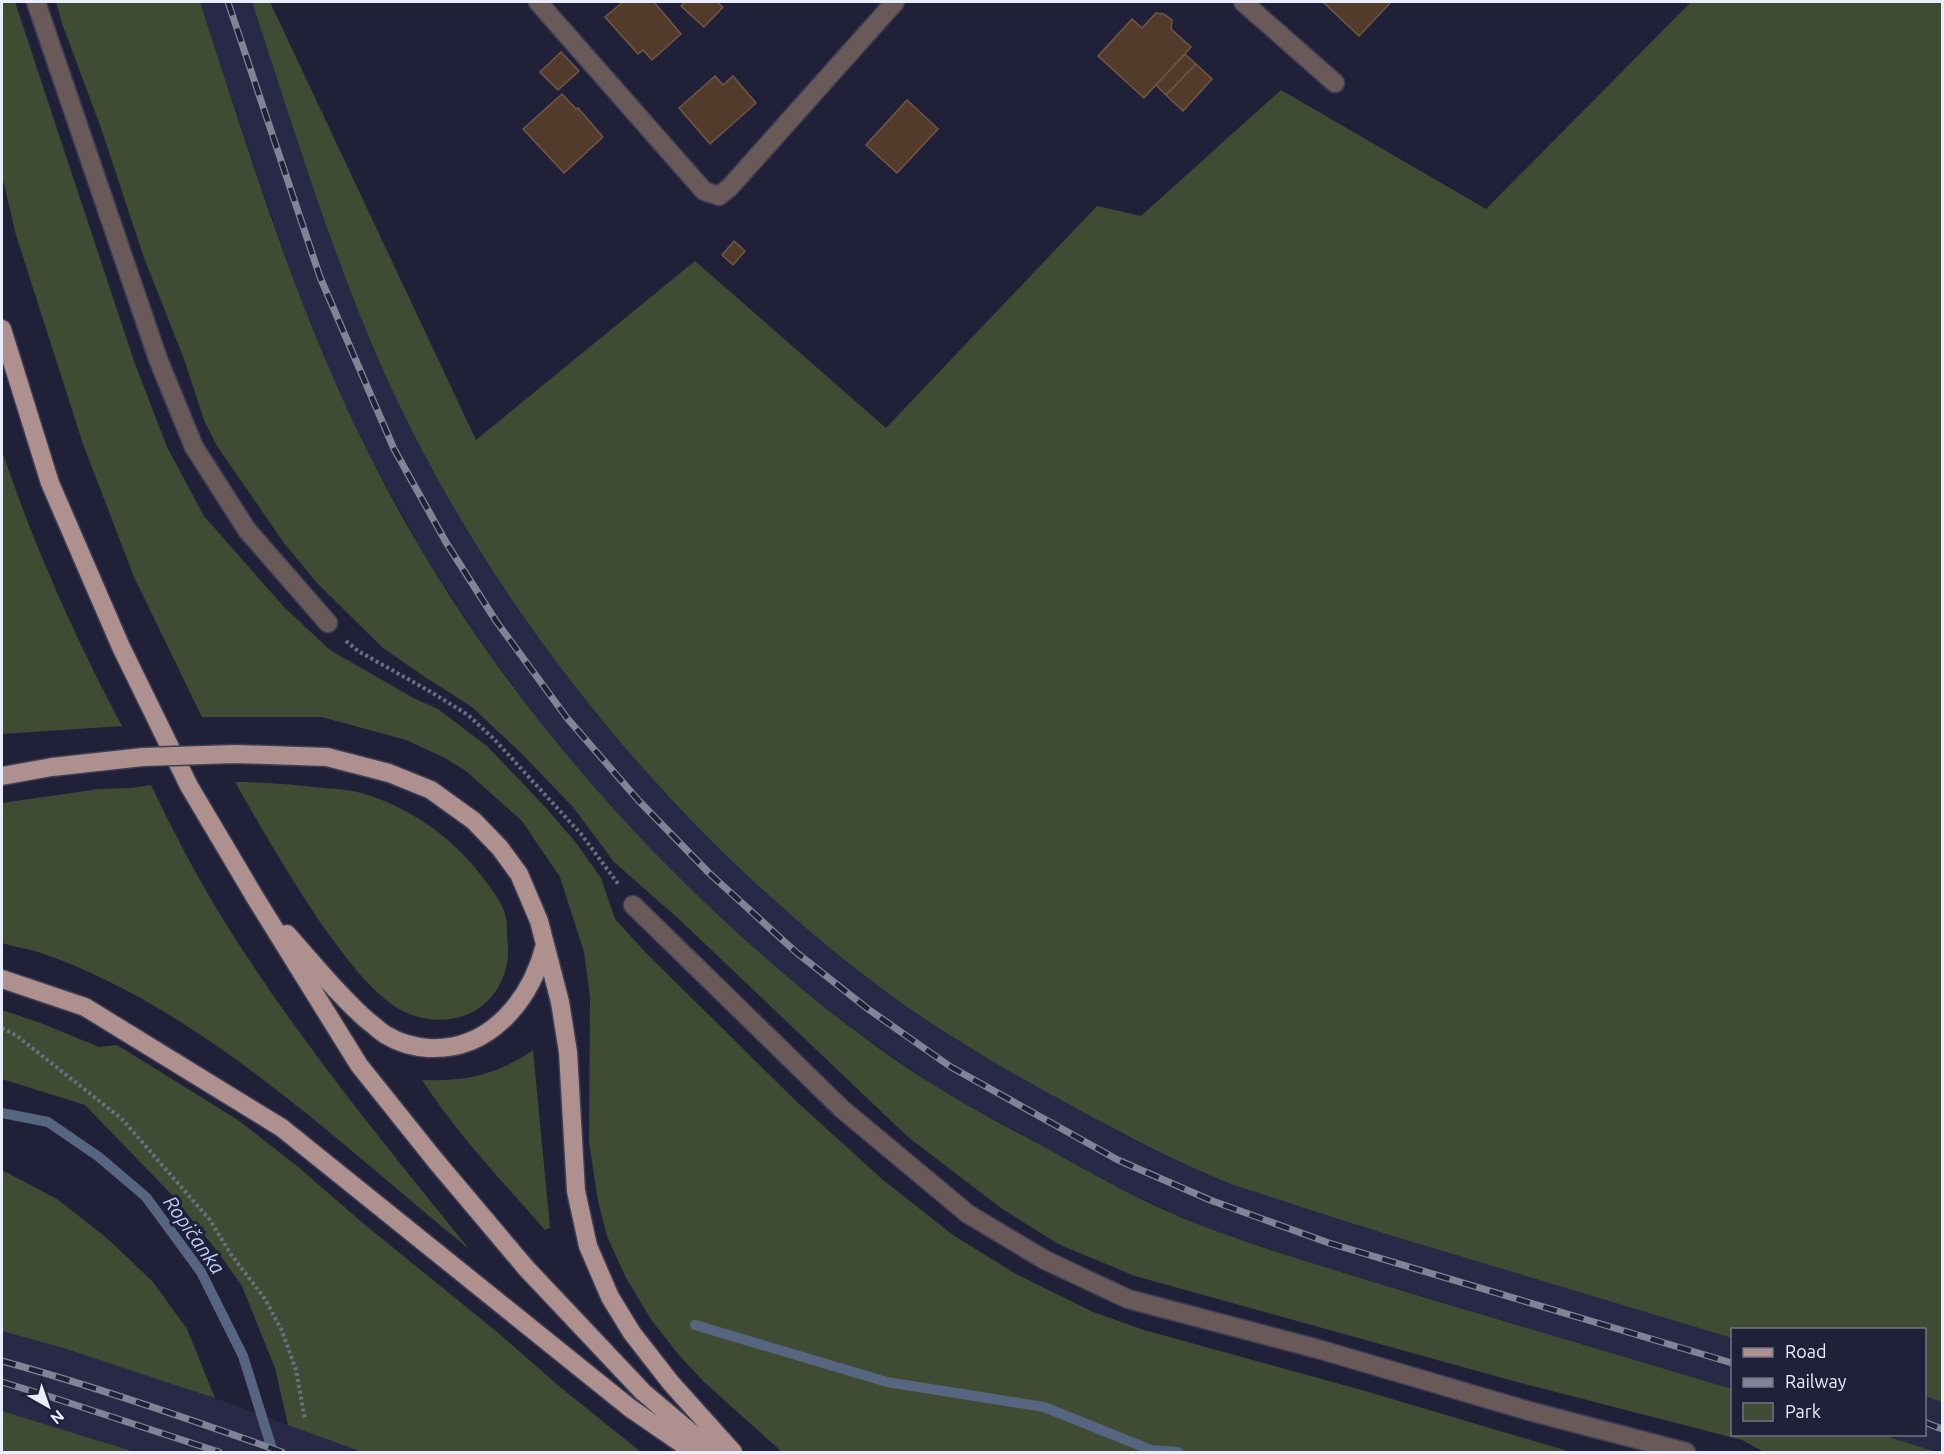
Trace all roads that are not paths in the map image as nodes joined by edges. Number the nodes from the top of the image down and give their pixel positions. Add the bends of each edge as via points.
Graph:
1 (36, 2) edge
2 (538, 2) edge
3 (896, 2) edge
4 (1243, 2) edge
5 (1335, 83) dead end
6 (2, 329) edge
7 (328, 622) road end
8 (2, 776) edge
9 (256, 899) junction
10 (633, 905) road end
11 (545, 943) junction
12 (2, 979) edge
13 (694, 1452) edge
14 (714, 1452) edge
15 (733, 1452) edge
16 (1686, 1452) edge

1 - 7 street via 158,359 194,447 248,530
2 - 3 street via 704,191 719,196
4 - 5 street
6 - 9 main road via 50,483 121,647 189,786
8 - 11 main road, bridge via 155,757 235,754 327,758 372,768 431,790 474,821 519,874
9 - 11 main road via 354,1008 384,1035 420,1047 458,1046 493,1029 524,995
9 - 14 main road via 359,1065 435,1161 526,1268 643,1392
10 - 16 street via 842,1109 968,1214 1046,1260 1128,1299
11 - 15 main road via 568,1052 576,1191 588,1246 610,1297 632,1333
12 - 13 main road via 85,1006 282,1128 630,1408

